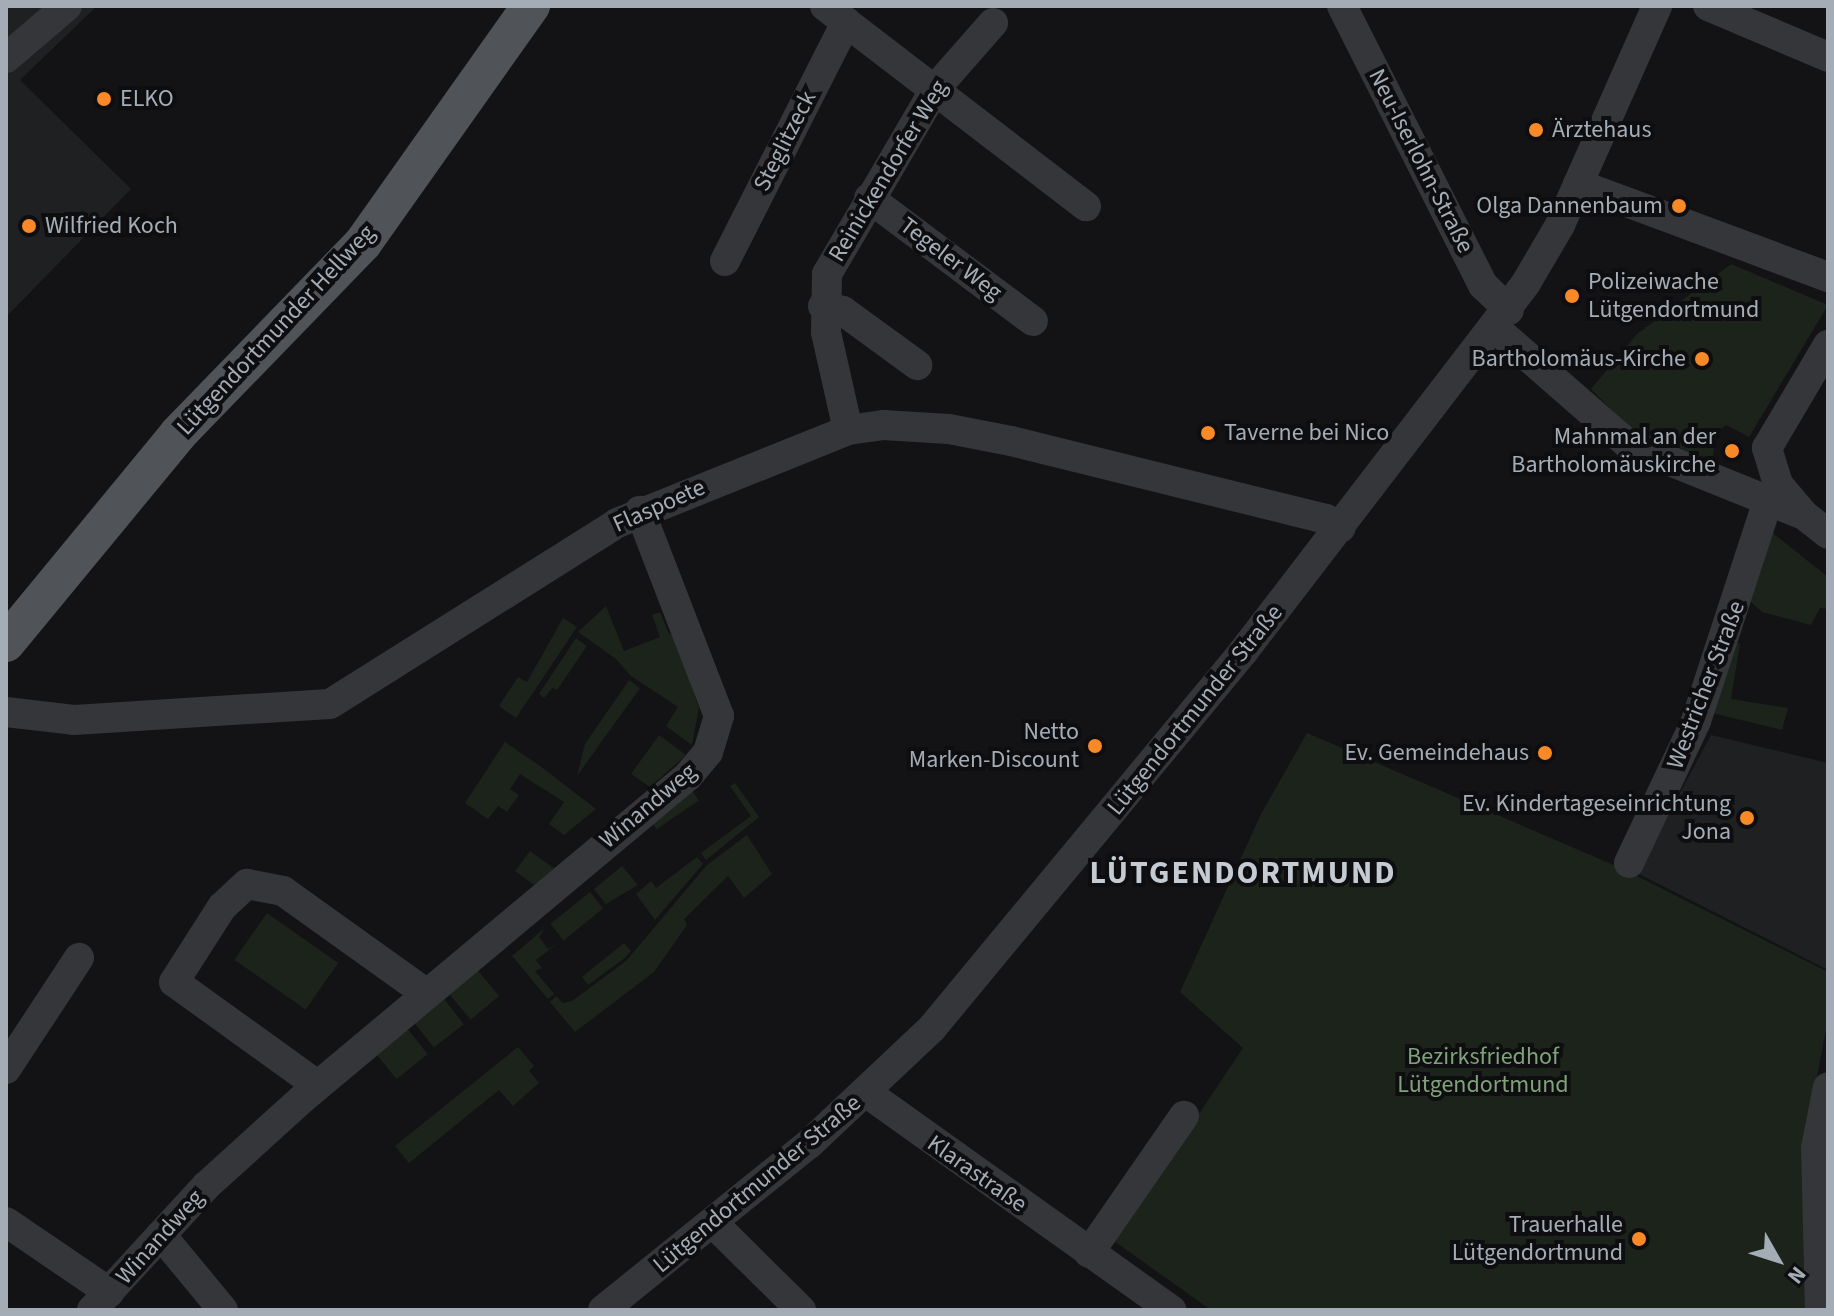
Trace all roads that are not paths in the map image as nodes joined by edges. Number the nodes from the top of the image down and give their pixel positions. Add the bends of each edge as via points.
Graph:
1 (67, 6) edge
2 (531, 6) edge
3 (1342, 6) edge
4 (1657, 6) edge
5 (1708, 6) edge
6 (835, 14) edge
7 (993, 23) dead end
8 (1828, 57) edge
9 (6, 58) edge
10 (935, 89) junction
11 (1578, 184) junction
12 (869, 198) junction
13 (1086, 206) dead end
14 (725, 261) dead end
15 (1828, 277) edge
16 (823, 306) junction
17 (1502, 319) junction
18 (1033, 321) dead end
19 (1828, 345) edge
20 (917, 365) dead end
21 (848, 430) junction
22 (1767, 448) junction
23 (1694, 472) junction
24 (1768, 501) junction
25 (640, 511) junction
26 (1804, 515) junction
27 (1341, 528) junction
28 (1828, 534) edge
29 (6, 643) edge
30 (6, 712) edge
31 (1629, 863) dead end
32 (79, 958) dead end
33 (427, 994) junction
34 (6, 1069) edge
35 (317, 1085) junction
36 (1828, 1087) edge
37 (867, 1093) junction
38 (1184, 1116) dead end
39 (6, 1222) edge
40 (713, 1223) junction
41 (161, 1235) junction
42 (1089, 1253) junction
43 (100, 1301) edge
44 (223, 1310) edge
45 (603, 1310) edge
46 (801, 1310) edge
47 (1171, 1310) edge
48 (1820, 1310) edge

1 - 9 street
2 - 29 main road, Lütgendortmunder Hellweg via 363,243 178,434
3 - 17 street, Neu-Iserlohn-Straße
4 - 11 street, Lütgendortmunder Straße
5 - 8 street
6 - 10 street, Steglitzeck
6 - 14 street, Steglitzeck
7 - 10 street, Reinickendorfer Weg
10 - 12 street, Reinickendorfer Weg
10 - 13 street, Steglitzeck
11 - 15 street
11 - 17 street, Lütgendortmunder Straße via 1543,255
12 - 16 street, Reinickendorfer Weg via 827,274
12 - 18 street, Tegeler Weg
16 - 20 street via 843,311
16 - 21 street, Reinickendorfer Weg
17 - 23 street via 1628,444
17 - 27 street, Lütgendortmunder Straße
19 - 22 street
21 - 25 street, Flaspoete
21 - 27 street, Flaspoete via 883,425 949,429 1011,441 1326,519
22 - 23 street via 1739,474
22 - 26 street via 1778,484
23 - 24 street
24 - 26 street
24 - 31 street, Westricher Straße via 1696,721
25 - 30 street, Flaspoete via 540,567 330,704 116,719 35,719
25 - 33 street, Winandweg via 719,716 717,736 688,776
26 - 28 street
27 - 37 street, Lütgendortmunder Straße via 955,1000
32 - 34 street
33 - 35 street, Winandweg
33 - 35 street via 283,891 247,884 222,907 178,968 174,982
35 - 41 street, Winandweg via 206,1186
36 - 48 street via 1816,1148
37 - 40 street, Lütgendortmunder Straße
37 - 42 street, Klarastraße
38 - 42 street
39 - 43 street, Winandweg
40 - 45 street, Lütgendortmunder Straße
40 - 46 street
41 - 43 street, Winandweg
41 - 44 street
42 - 47 street, Klarastraße

